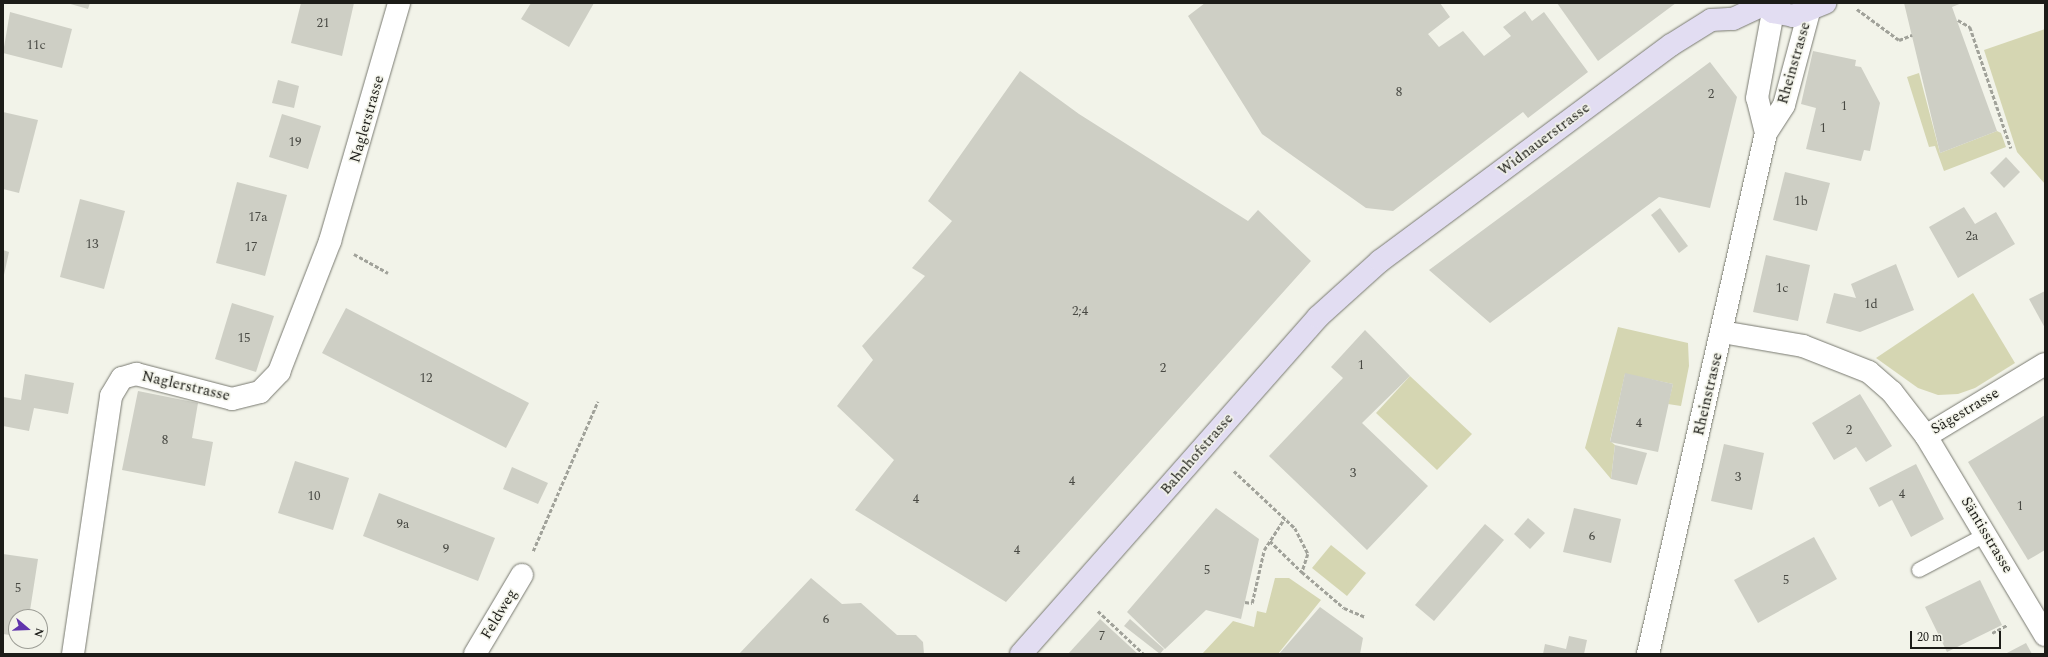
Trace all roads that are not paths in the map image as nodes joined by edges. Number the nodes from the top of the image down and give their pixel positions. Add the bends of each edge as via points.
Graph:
1 (399, 3) edge
2 (1765, 7) edge
3 (1817, 8) edge
4 (1714, 12) edge
5 (1766, 132) junction
6 (1380, 261) joint
7 (1722, 332) junction
8 (2045, 364) edge
9 (1926, 436) junction
10 (1987, 534) junction
11 (1919, 570) dead end
12 (522, 575) road end
13 (2045, 635) edge
14 (73, 654) edge
15 (475, 654) edge
16 (1021, 654) edge
17 (1648, 654) edge

1 - 14 street, Naglerstrasse via 330,241 280,372 260,392 232,399 136,374 122,378 111,396
2 - 3 main road via 1793,16
2 - 4 main road, Widnauerstrasse via 1733,19
2 - 5 street, Rheinstrasse via 1757,98
3 - 5 street, Rheinstrasse via 1784,105
4 - 6 main road, Widnauerstrasse
5 - 7 street, Rheinstrasse
6 - 16 main road, Bahnhofstrasse via 1318,317
7 - 9 street, Sägestrasse via 1803,346 1869,372 1892,392
7 - 17 street, Rheinstrasse
8 - 9 street, Sägestrasse
9 - 10 street, Säntisstrasse
10 - 11 lane
10 - 13 street, Säntisstrasse
12 - 15 street, Feldweg

